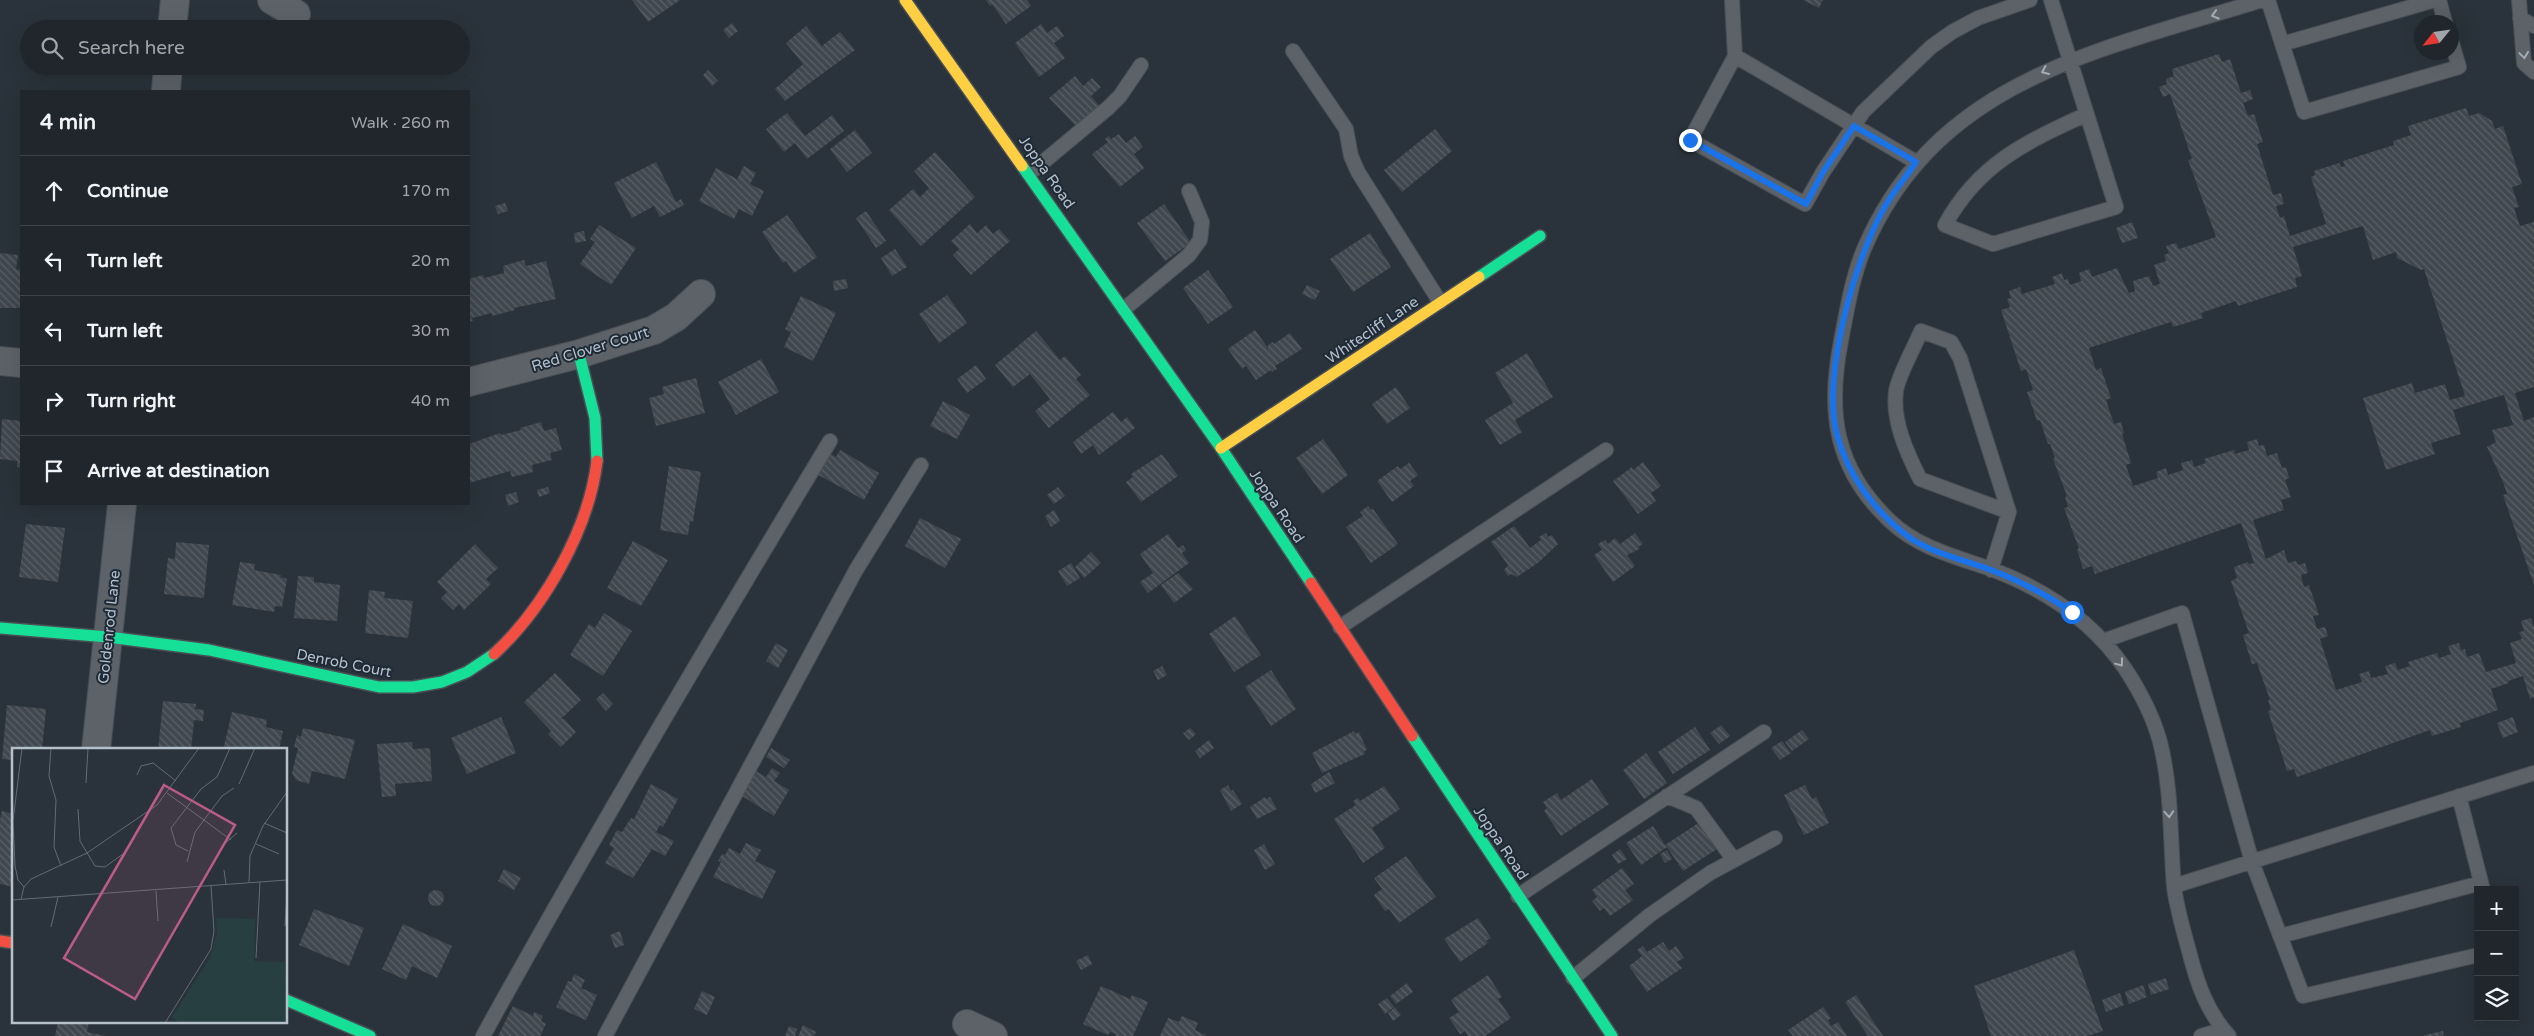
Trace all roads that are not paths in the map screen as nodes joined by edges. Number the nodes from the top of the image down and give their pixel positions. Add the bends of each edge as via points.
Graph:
1 (175, 0) edge
2 (272, 0) edge
3 (906, 0) edge
4 (1732, 0) edge
5 (2030, 0) edge
6 (2051, 0) edge
7 (2262, 0) edge
8 (2268, 0) edge
9 (2435, 0) edge
10 (2439, 0) edge
11 (2519, 0) edge
12 (296, 14) dead end
13 (2443, 15) edge
14 (2520, 18) junction
15 (173, 20) edge
16 (2534, 26) edge
17 (2282, 44) junction
18 (1293, 51) dead end
19 (1735, 56) junction
20 (2070, 60) junction
21 (2456, 60) edge
22 (1141, 66) dead end
23 (2534, 72) edge
24 (167, 75) edge
25 (166, 90) edge
26 (2087, 114) junction
27 (1854, 126) junction
28 (1916, 162) junction
29 (1030, 174) junction
30 (1189, 191) dead end
31 (1540, 236) dead end
32 (701, 294) dead end
33 (1440, 302) junction
34 (1124, 308) junction
35 (579, 354) junction
36 (0, 361) edge
37 (20, 363) edge
38 (470, 382) edge
39 (830, 440) dead end
40 (1221, 448) junction
41 (1606, 450) dead end
42 (921, 465) dead end
43 (122, 505) edge
44 (2009, 512) junction
45 (1991, 570) junction
46 (1340, 627) junction
47 (0, 628) edge
48 (108, 637) junction
49 (2103, 640) junction
50 (1764, 732) dead end
51 (96, 748) edge
52 (2534, 773) edge
53 (1667, 796) junction
54 (2459, 796) junction
55 (1775, 838) dead end
56 (1734, 860) junction
57 (2252, 862) junction
58 (2174, 886) junction
59 (2482, 886) edge
60 (2474, 888) edge
61 (1518, 896) junction
62 (2280, 936) junction
63 (2474, 956) edge
64 (1573, 978) junction
65 (288, 1001) edge
66 (967, 1024) dead end
67 (2226, 1033) edge
68 (370, 1036) edge
69 (483, 1036) edge
70 (605, 1036) edge
71 (993, 1036) edge
72 (1612, 1036) edge
73 (2202, 1036) edge

1 - 15 street
2 - 12 street
3 - 29 street, Joppa Road
4 - 19 lane
5 - 27 lane via 1978,18 1931,47 1863,112
6 - 20 lane
7 -> 20 lane
8 - 17 lane
9 - 17 lane
10 - 13 lane
11 - 14 lane
14 - 16 lane
14 -> 23 lane via 2524,63
17 - 21 lane via 2304,112 2458,67
18 - 33 lane via 1346,129 1350,156 1358,172
19 - 27 lane
19 - 27 lane via 1690,140 1806,204
20 - 26 lane
20 -> 28 lane via 1988,101 1945,134
22 - 29 lane via 1108,108
24 - 25 street
26 - 26 lane via 2030,140 2004,157 1973,185 1945,226 1993,244 2116,207
27 - 28 lane
28 - 45 lane via 1884,207 1863,251 1850,292 1836,367 1834,402 1837,434 1851,472 1891,522 1912,539 1941,553
29 - 34 street, Joppa Road
30 - 34 lane via 1202,222 1200,240 1189,255
31 - 33 street, Whitecliff Lane
32 - 35 street, Red Clover Court via 676,317 654,330
33 - 40 street, Whitecliff Lane
34 - 40 street, Joppa Road
35 - 38 street, Red Clover Court
35 - 48 street, Denrob Court via 597,432 594,478 582,523 527,620 494,655 474,668 454,679 429,686 379,687 209,650
36 - 37 street
39 - 69 lane via 664,717
40 - 46 street, Joppa Road
41 - 46 lane
42 - 70 lane via 856,570
43 - 48 street, Goldenrod Lane
44 - 44 lane via 1960,358 1951,342 1921,331 1896,390 1897,419 1912,463 1920,479
44 - 45 lane
45 - 49 lane via 2030,585 2072,612
46 - 61 street, Joppa Road
47 - 48 street, Denrob Court
48 - 51 street, Goldenrod Lane
49 - 57 lane via 2182,613
49 -> 58 lane via 2126,669 2148,707 2160,743 2167,784
50 - 53 lane
52 - 54 lane
53 - 56 lane via 1696,808
53 - 61 lane
54 - 57 lane
54 - 59 lane
55 - 56 lane
56 - 64 lane via 1650,915
57 - 58 lane
57 - 62 lane
58 - 67 lane via 2197,984
60 - 62 lane
61 - 64 street, Joppa Road
62 - 63 lane via 2303,996
64 - 72 street, Joppa Road
65 - 68 street
66 - 71 street
67 - 73 lane

